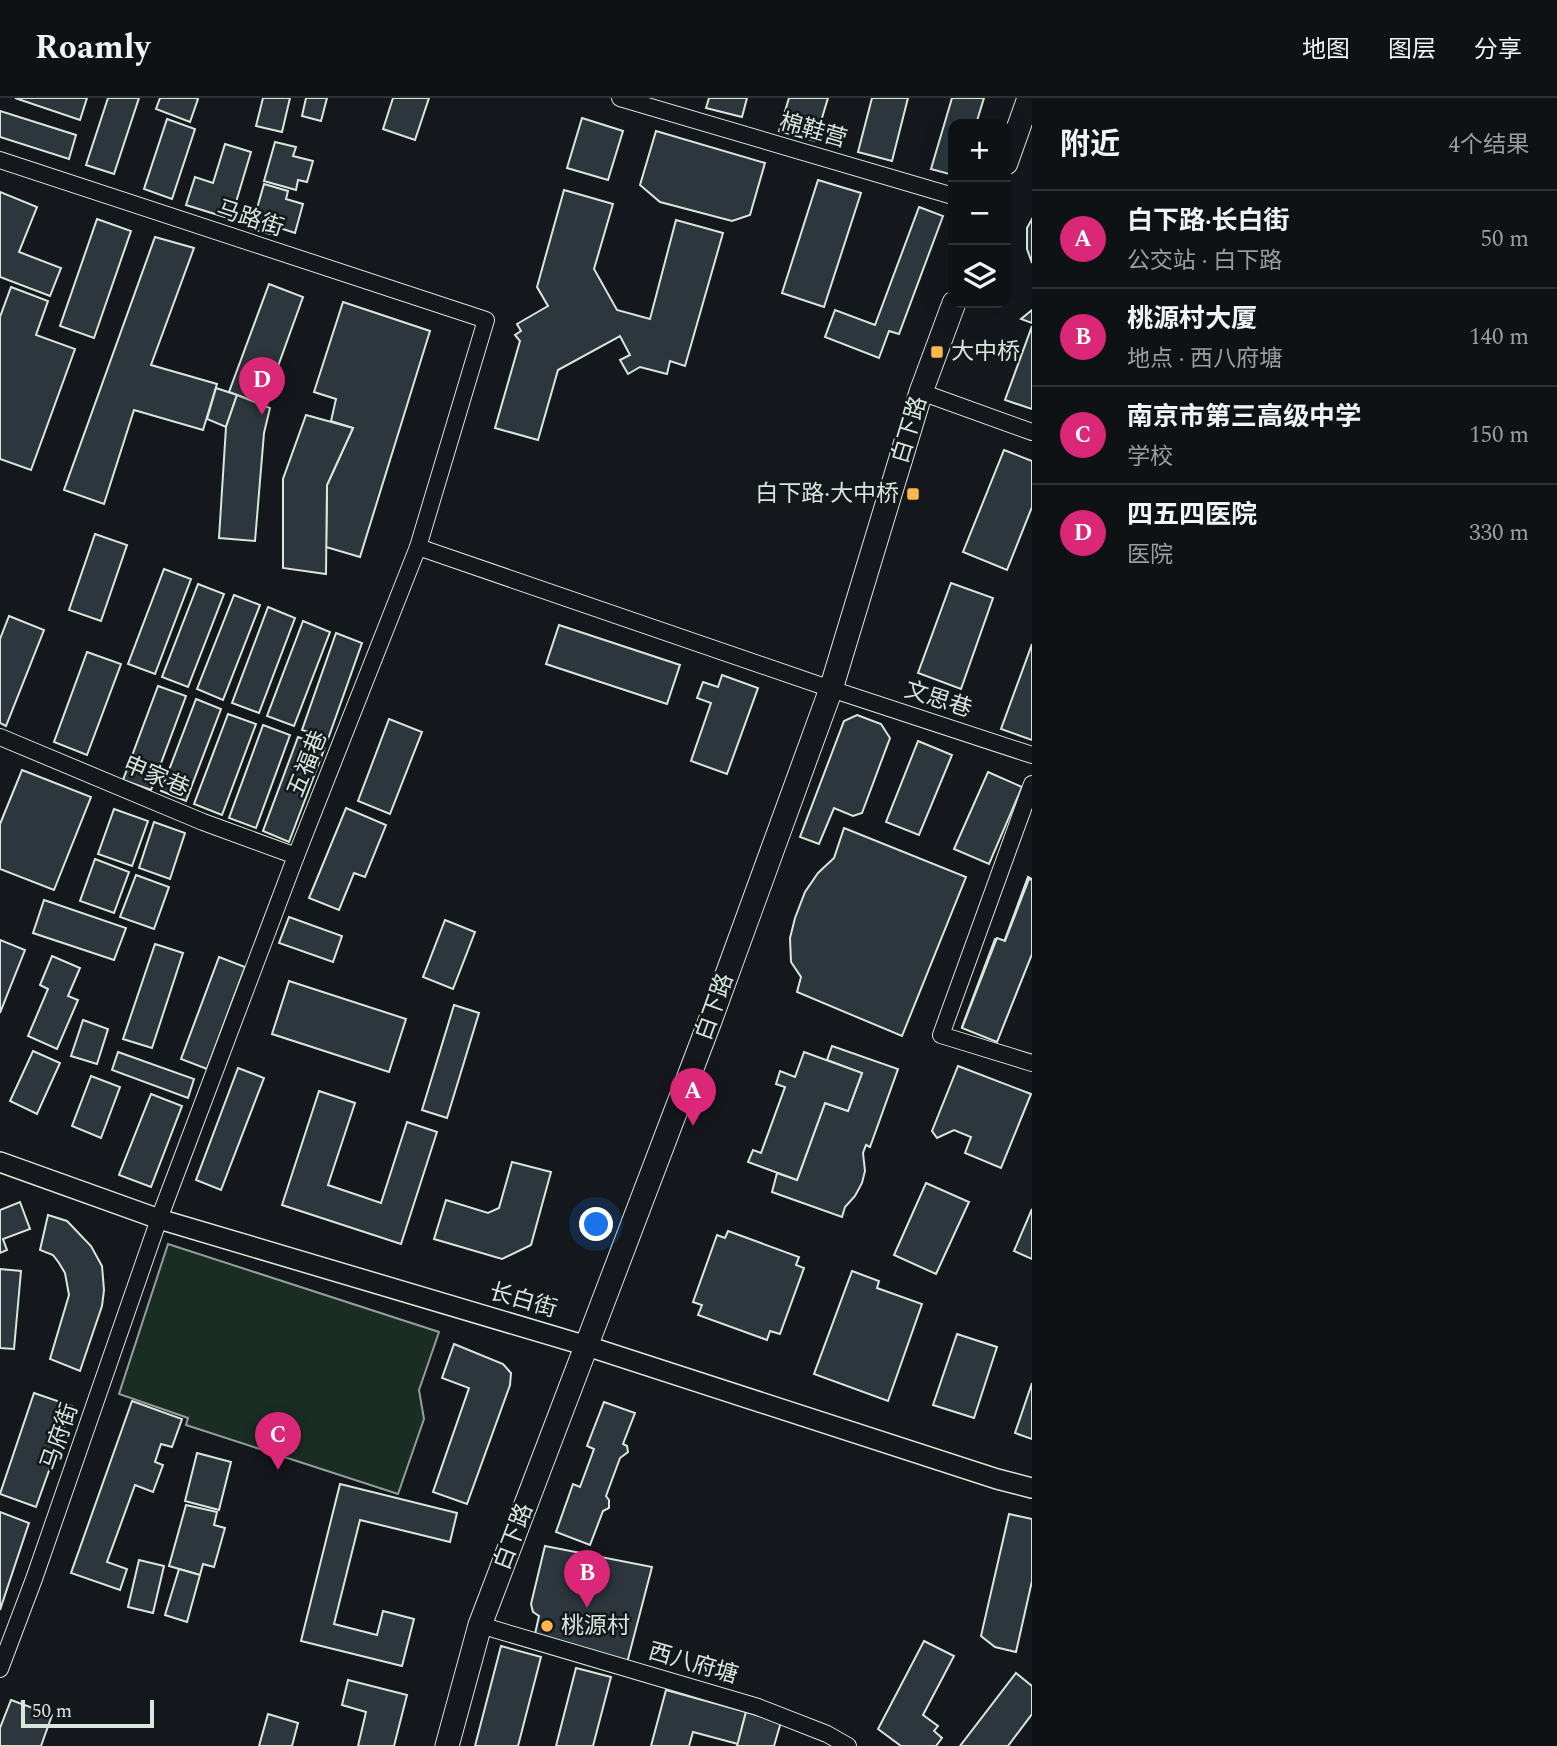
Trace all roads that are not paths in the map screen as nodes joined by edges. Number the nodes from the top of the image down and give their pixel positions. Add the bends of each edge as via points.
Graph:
1 (621, 98) edge
2 (1029, 98) edge
3 (1011, 149) edge
4 (0, 160) edge
5 (948, 195) edge
6 (952, 308) edge
7 (486, 320) joint
8 (921, 392) junction
9 (1032, 432) edge
10 (418, 547) junction
11 (831, 689) junction
12 (0, 737) edge
13 (1032, 755) edge
14 (1032, 784) edge
15 (296, 856) junction
16 (1032, 1063) edge
17 (0, 1162) edge
18 (159, 1219) junction
19 (586, 1346) junction
20 (1032, 1488) edge
21 (480, 1625) junction
22 (0, 1669) edge
23 (447, 1746) edge
24 (848, 1746) edge

1 - 5 street, 棉鞋营
2 - 3 main road
4 - 7 street, 马路街
6 - 8 main road, 白下路
7 - 10 street, 五福巷
8 - 9 street
8 - 11 main road, 白下路
10 - 11 street, 文思巷
10 - 15 street, 五福巷
11 - 13 street, 文思巷
11 - 19 main road, 白下路
12 - 15 street, 申家巷
14 - 16 street via 940,1035
15 - 18 street, 五福巷
17 - 18 street, 长白街
18 - 19 street, 长白街
18 - 22 street, 马府街
19 - 20 street, 长白街
19 - 21 main road, 白下路
21 - 23 main road, 白下路
21 - 24 street, 西八府塘 via 758,1707

